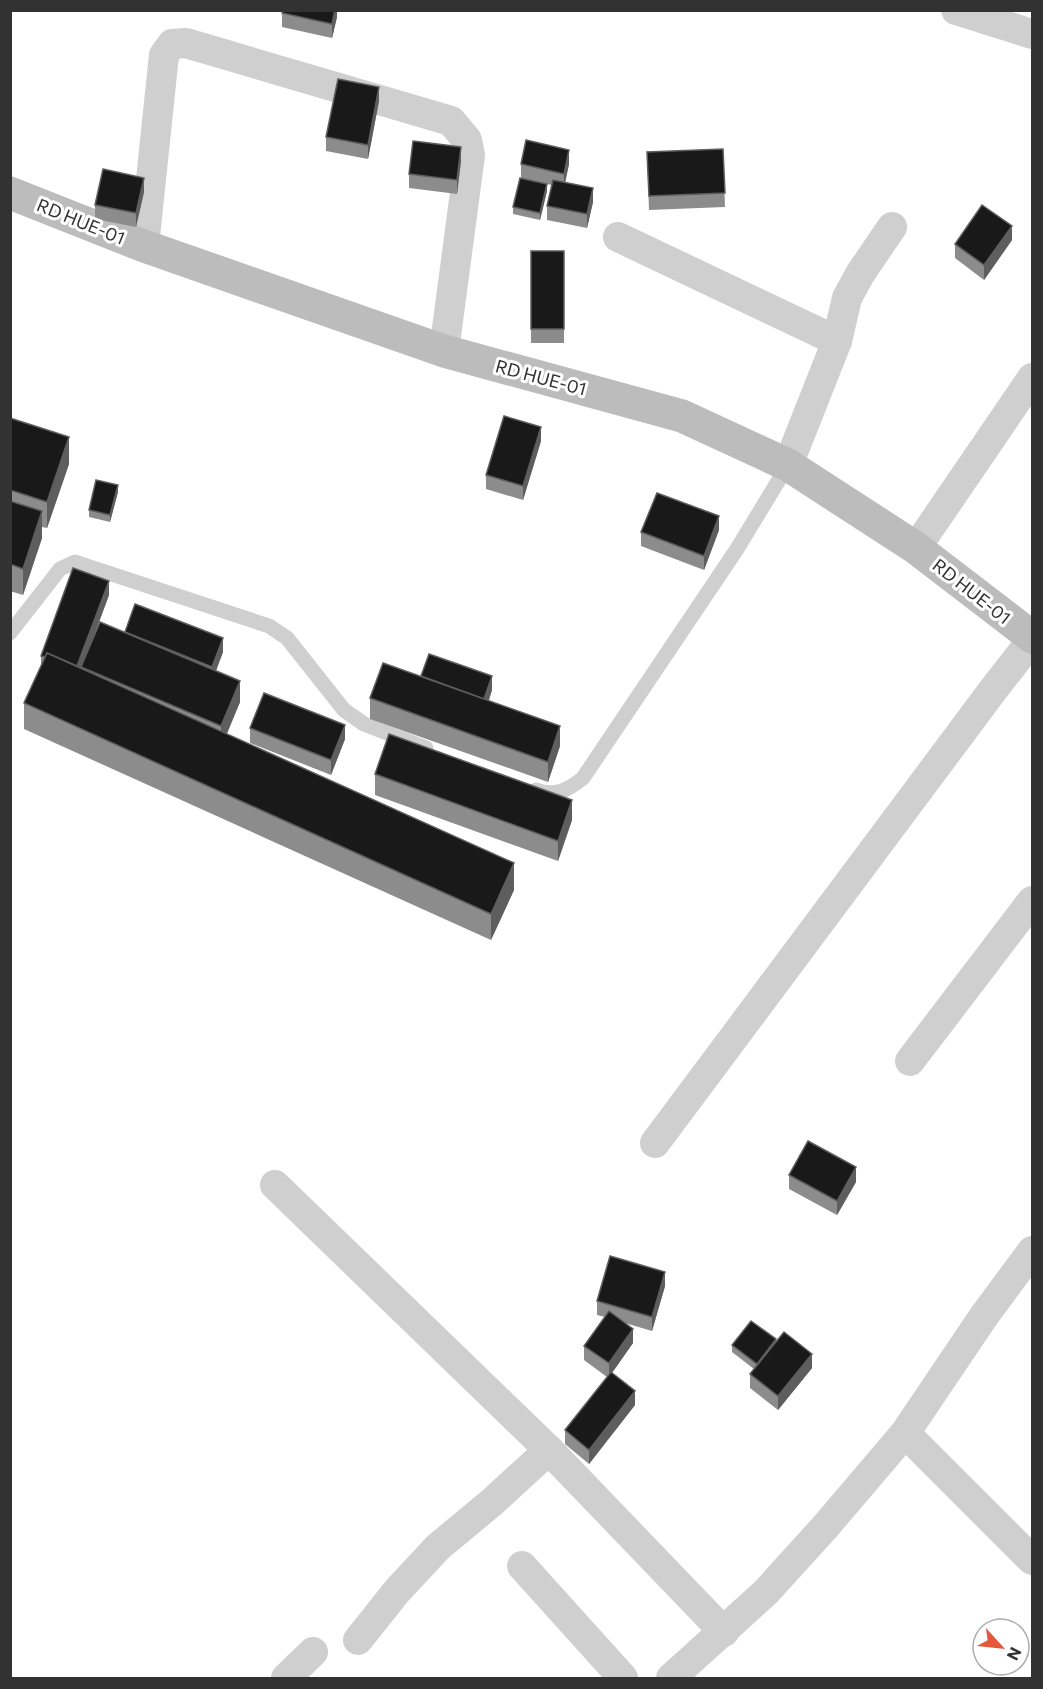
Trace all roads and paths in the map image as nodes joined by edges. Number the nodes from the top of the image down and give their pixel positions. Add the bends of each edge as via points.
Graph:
1 (956, 10) edge
2 (1032, 34) edge
3 (10, 193) edge
4 (892, 227) dead end
5 (618, 237) dead end
6 (144, 246) junction
7 (837, 341) junction
8 (444, 351) junction
9 (1032, 378) edge
10 (788, 465) junction
11 (916, 548) junction
12 (10, 633) edge
13 (1032, 639) edge
14 (440, 753) edge
15 (526, 786) edge
16 (1032, 901) edge
17 (910, 1061) dead end
18 (655, 1143) dead end
19 (275, 1185) dead end
20 (1032, 1251) edge
21 (905, 1433) junction
22 (549, 1450) junction
23 (1032, 1560) edge
24 (522, 1566) dead end
25 (724, 1632) junction
26 (358, 1640) dead end
27 (313, 1652) dead end
28 (286, 1678) edge
29 (623, 1678) edge
30 (671, 1678) edge

1 - 2 street
3 - 6 street, RD HUE-01
4 - 7 street via 847,298
5 - 7 street
6 - 8 street, RD HUE-01
6 - 8 street via 164,55 171,44 186,43 451,121 467,140 470,155
7 - 10 street
8 - 10 street, RD HUE-01 via 682,416
9 - 11 street
10 - 11 street, RD HUE-01
10 - 15 lane via 737,549 584,778 568,790 548,794
11 - 13 street, RD HUE-01
12 - 14 lane via 60,569 75,562 268,626 287,638 344,710 364,724
13 - 18 street
16 - 17 street
19 - 22 street
20 - 21 street
21 - 23 street
21 - 25 street via 773,1584
22 - 25 street
22 - 26 street via 438,1547
24 - 29 street
25 - 30 street
27 - 28 street

